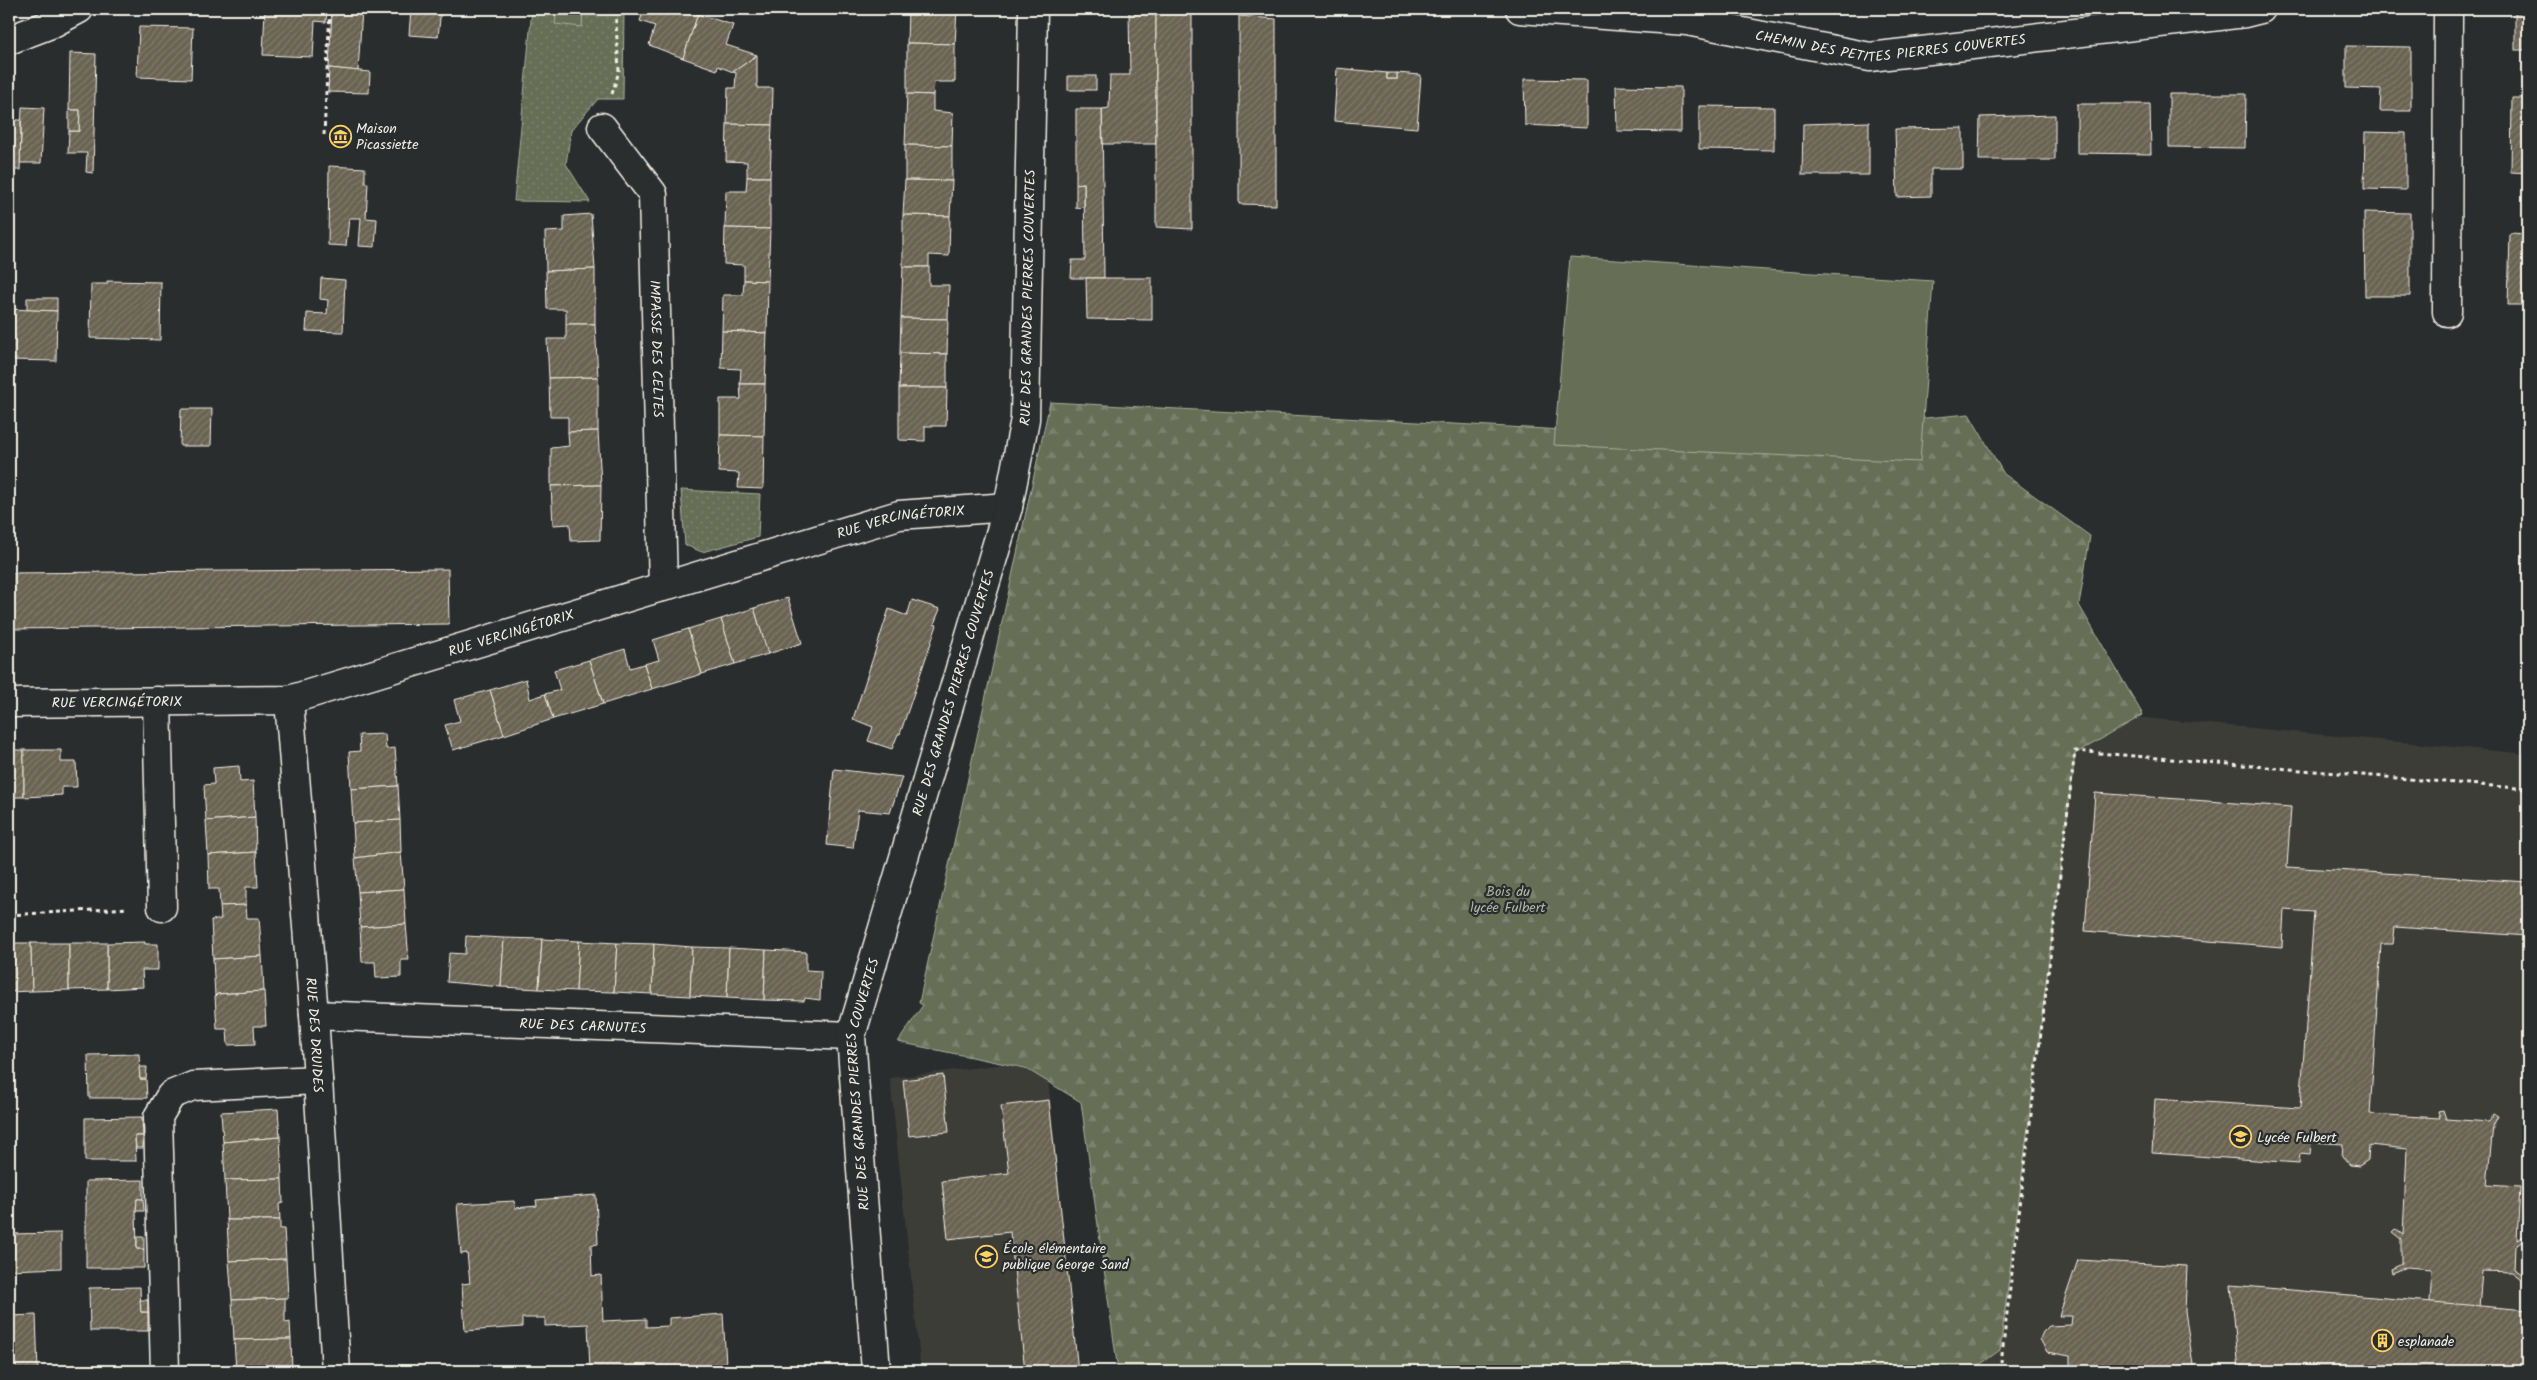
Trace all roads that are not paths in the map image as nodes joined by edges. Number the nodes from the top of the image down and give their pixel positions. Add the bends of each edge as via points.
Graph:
1 (79, 9) edge
2 (1033, 9) edge
3 (1520, 9) edge
4 (2261, 9) edge
5 (2448, 9) edge
6 (9, 40) edge
7 (602, 127) road end
8 (2447, 312) dead end
9 (1008, 507) junction
10 (663, 587) junction
11 (289, 700) junction
12 (157, 701) junction
13 (9, 703) edge
14 (162, 907) road end
15 (314, 1015) junction
16 (851, 1036) junction
17 (318, 1080) junction
18 (165, 1371) edge
19 (336, 1371) edge
20 (876, 1371) edge

1 - 6 street
2 - 9 street, RUE DES GRANDES PIERRES COUVERTES via 1025,419
3 - 4 street, CHEMIN DES PETITES PIERRES COUVERTES via 1687,21 1870,57
5 - 8 street
7 - 10 street, IMPASSE DES CELTES via 653,194
9 - 10 street, RUE VERCINGÉTORIX via 899,515
9 - 16 street, RUE DES GRANDES PIERRES COUVERTES
10 - 11 street, RUE VERCINGÉTORIX
11 - 12 street, RUE VERCINGÉTORIX
11 - 15 street, RUE DES DRUIDES
12 - 13 street, RUE VERCINGÉTORIX
12 - 14 street
15 - 16 street, RUE DES CARNUTES
15 - 17 street, RUE DES DRUIDES
16 - 20 street, RUE DES GRANDES PIERRES COUVERTES
17 - 18 street via 192,1086 171,1096 158,1117
17 - 19 street, RUE DES DRUIDES

